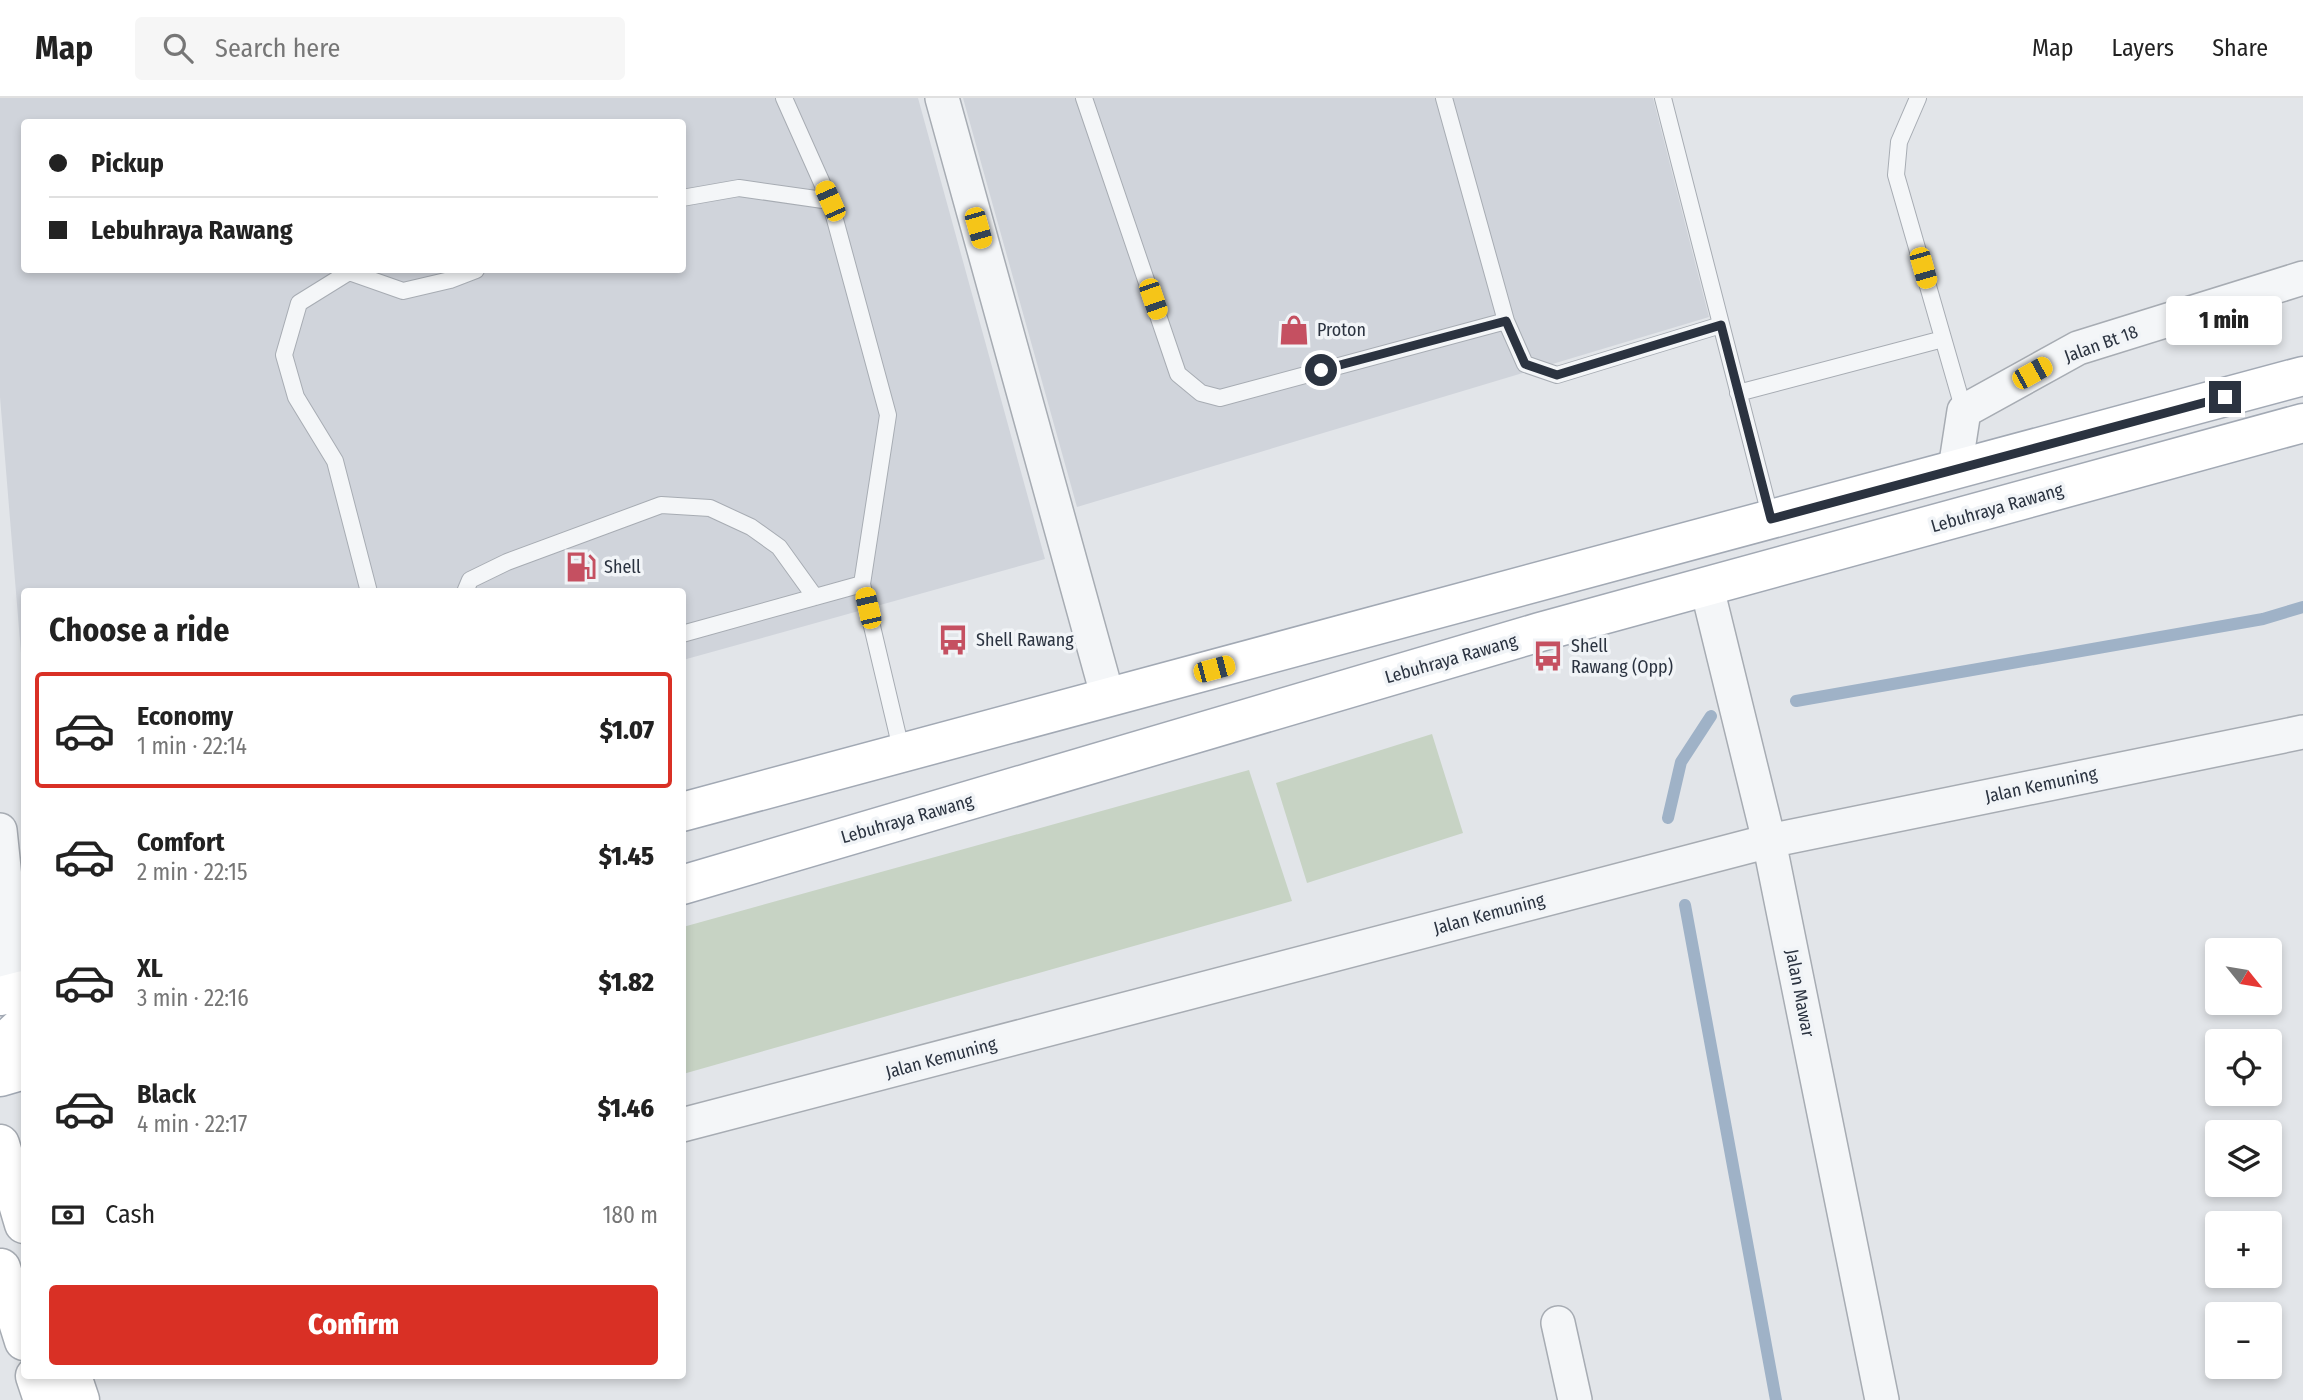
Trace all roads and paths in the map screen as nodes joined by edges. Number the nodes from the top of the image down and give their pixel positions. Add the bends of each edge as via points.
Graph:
1 (784, 98) edge
2 (942, 98) edge
3 (1084, 98) edge
4 (1444, 98) edge
5 (1663, 98) edge
6 (1918, 98) edge
7 (686, 197) edge
8 (830, 201) junction
9 (347, 273) edge
10 (352, 273) edge
11 (467, 273) edge
12 (2303, 278) edge
13 (1506, 321) junction
14 (1721, 325) junction
15 (1943, 339) junction
16 (2303, 376) edge
17 (1738, 393) junction
18 (1964, 411) junction
19 (2303, 423) edge
20 (1955, 469) junction
21 (1771, 519) junction
22 (862, 584) junction
23 (368, 588) edge
24 (467, 588) edge
25 (1707, 588) junction
26 (815, 597) junction
27 (686, 633) edge
28 (1108, 698) junction
29 (2303, 732) edge
30 (902, 753) junction
31 (686, 811) edge
32 (0, 830) edge
33 (1769, 841) junction
34 (686, 883) edge
35 (17, 1001) edge
36 (0, 1046) edge
37 (21, 1071) edge
38 (0, 1077) edge
39 (686, 1124) edge
40 (0, 1144) edge
41 (21, 1214) edge
42 (4, 1284) edge
43 (1558, 1324) dead end
44 (21, 1333) edge
45 (37, 1379) edge
46 (73, 1379) edge
47 (43, 1400) edge
48 (80, 1400) edge
49 (1575, 1400) edge
50 (1882, 1400) edge

1 - 8 lane
2 - 28 street
3 - 13 lane via 1178,374 1200,393 1220,398
4 - 13 lane
5 - 14 lane
6 - 15 lane via 1899,142 1896,174
7 - 8 lane via 739,188
8 - 22 lane via 888,415
9 - 23 lane via 299,303 284,355 296,397 335,461
10 - 11 lane via 403,291
12 - 18 street, Jalan Bt 18 via 2078,348
13 - 14 lane via 1525,364 1557,375
14 - 17 lane
15 - 17 lane
15 - 18 lane
16 - 20 main road
17 - 21 lane
18 - 20 street
19 - 25 main road, Lebuhraya Rawang
20 - 21 main road
21 - 28 main road
22 - 26 lane
22 - 30 lane
24 - 26 lane via 470,580 507,562 661,505 710,508 751,527 779,547
25 - 33 street, Jalan Mawar
25 - 34 main road, Lebuhraya Rawang via 1541,632
26 - 27 lane
28 - 30 main road
29 - 33 street, Jalan Kemuning
30 - 31 main road
32 - 35 street
33 - 39 street, Jalan Kemuning
33 - 50 street, Jalan Mawar
35 - 36 main road
37 - 38 main road
40 - 41 main road
42 - 44 main road
43 - 49 street
45 - 47 main road
46 - 48 main road

